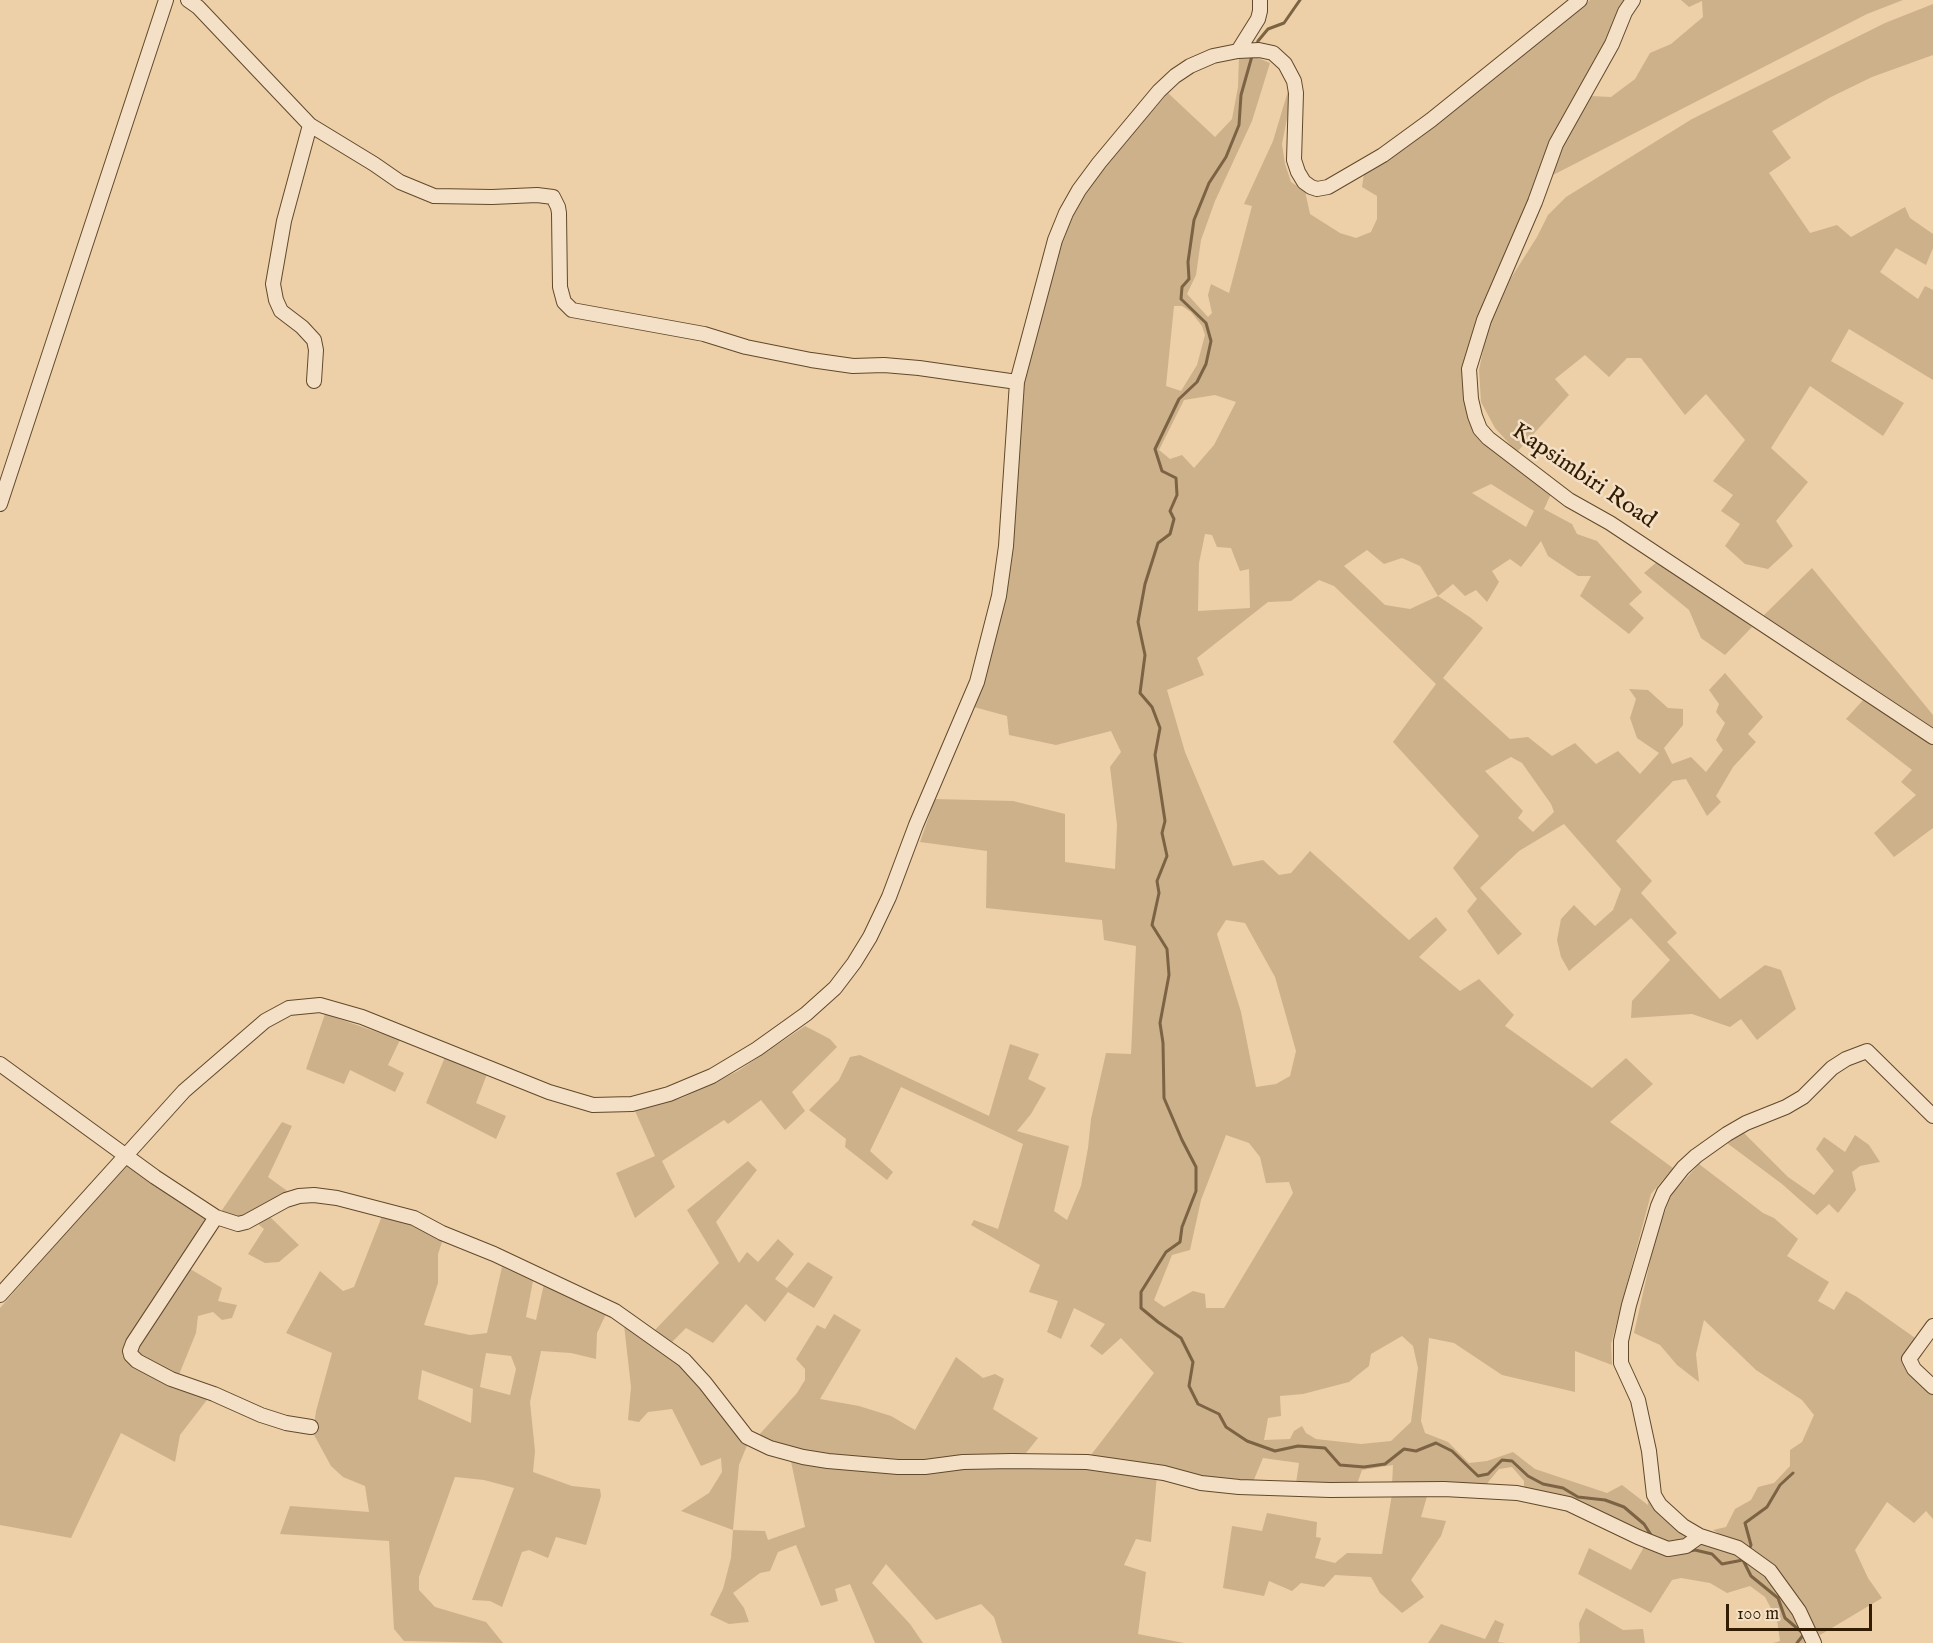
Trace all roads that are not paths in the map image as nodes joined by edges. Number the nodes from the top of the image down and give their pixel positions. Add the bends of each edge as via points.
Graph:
1 (166, 0) edge
2 (188, 0) edge
3 (1260, 0) edge
4 (1580, 0) edge
5 (1633, 0) edge
6 (1248, 50) junction
7 (310, 125) junction
8 (314, 381) dead end
9 (1017, 382) junction
10 (0, 504) edge
11 (1933, 737) edge
12 (0, 1064) edge
13 (1933, 1116) edge
14 (126, 1154) junction
15 (216, 1217) junction
16 (0, 1295) edge
17 (1933, 1326) edge
18 (1933, 1387) edge
19 (311, 1427) dead end
20 (1700, 1536) junction
21 (1815, 1643) edge

1 - 10 street
2 - 7 street
3 - 6 street
4 - 6 street via 1383,155 1338,182 1317,189 1304,182 1294,160 1296,93 1290,72 1273,53
5 - 11 street, Kapsimbiri Road via 1556,144 1484,320 1469,369 1471,399 1480,429 1569,500 1610,523
6 - 9 street via 1214,56 1175,76 1113,144 1079,190 1055,240
7 - 8 street via 284,222 273,284 281,311 314,340
7 - 9 street via 400,182 434,196 553,197 558,207 560,286 564,302 573,310 704,334 811,360 919,368
9 - 14 street via 1006,546 999,596 977,682 870,937 835,988 806,1014 758,1049 702,1081 632,1104 593,1105 549,1092 362,1017 320,1005 289,1008 265,1021 224,1055 184,1091
12 - 14 street
13 - 20 street via 1867,1051 1832,1068 1803,1097 1746,1123 1704,1150 1664,1192 1629,1305 1621,1341 1621,1363 1638,1400 1654,1495 1672,1517
14 - 15 street
14 - 16 street
15 - 19 street via 132,1343 131,1355 171,1379 261,1415
15 - 20 street via 230,1223 246,1222 286,1200 314,1195 414,1218 615,1311 684,1360 747,1437 803,1457 898,1467 963,1462 1087,1462 1239,1487 1517,1493 1569,1504 1668,1549 1686,1546
17 - 18 street via 1909,1359
20 - 21 street via 1738,1548 1770,1571 1799,1611

